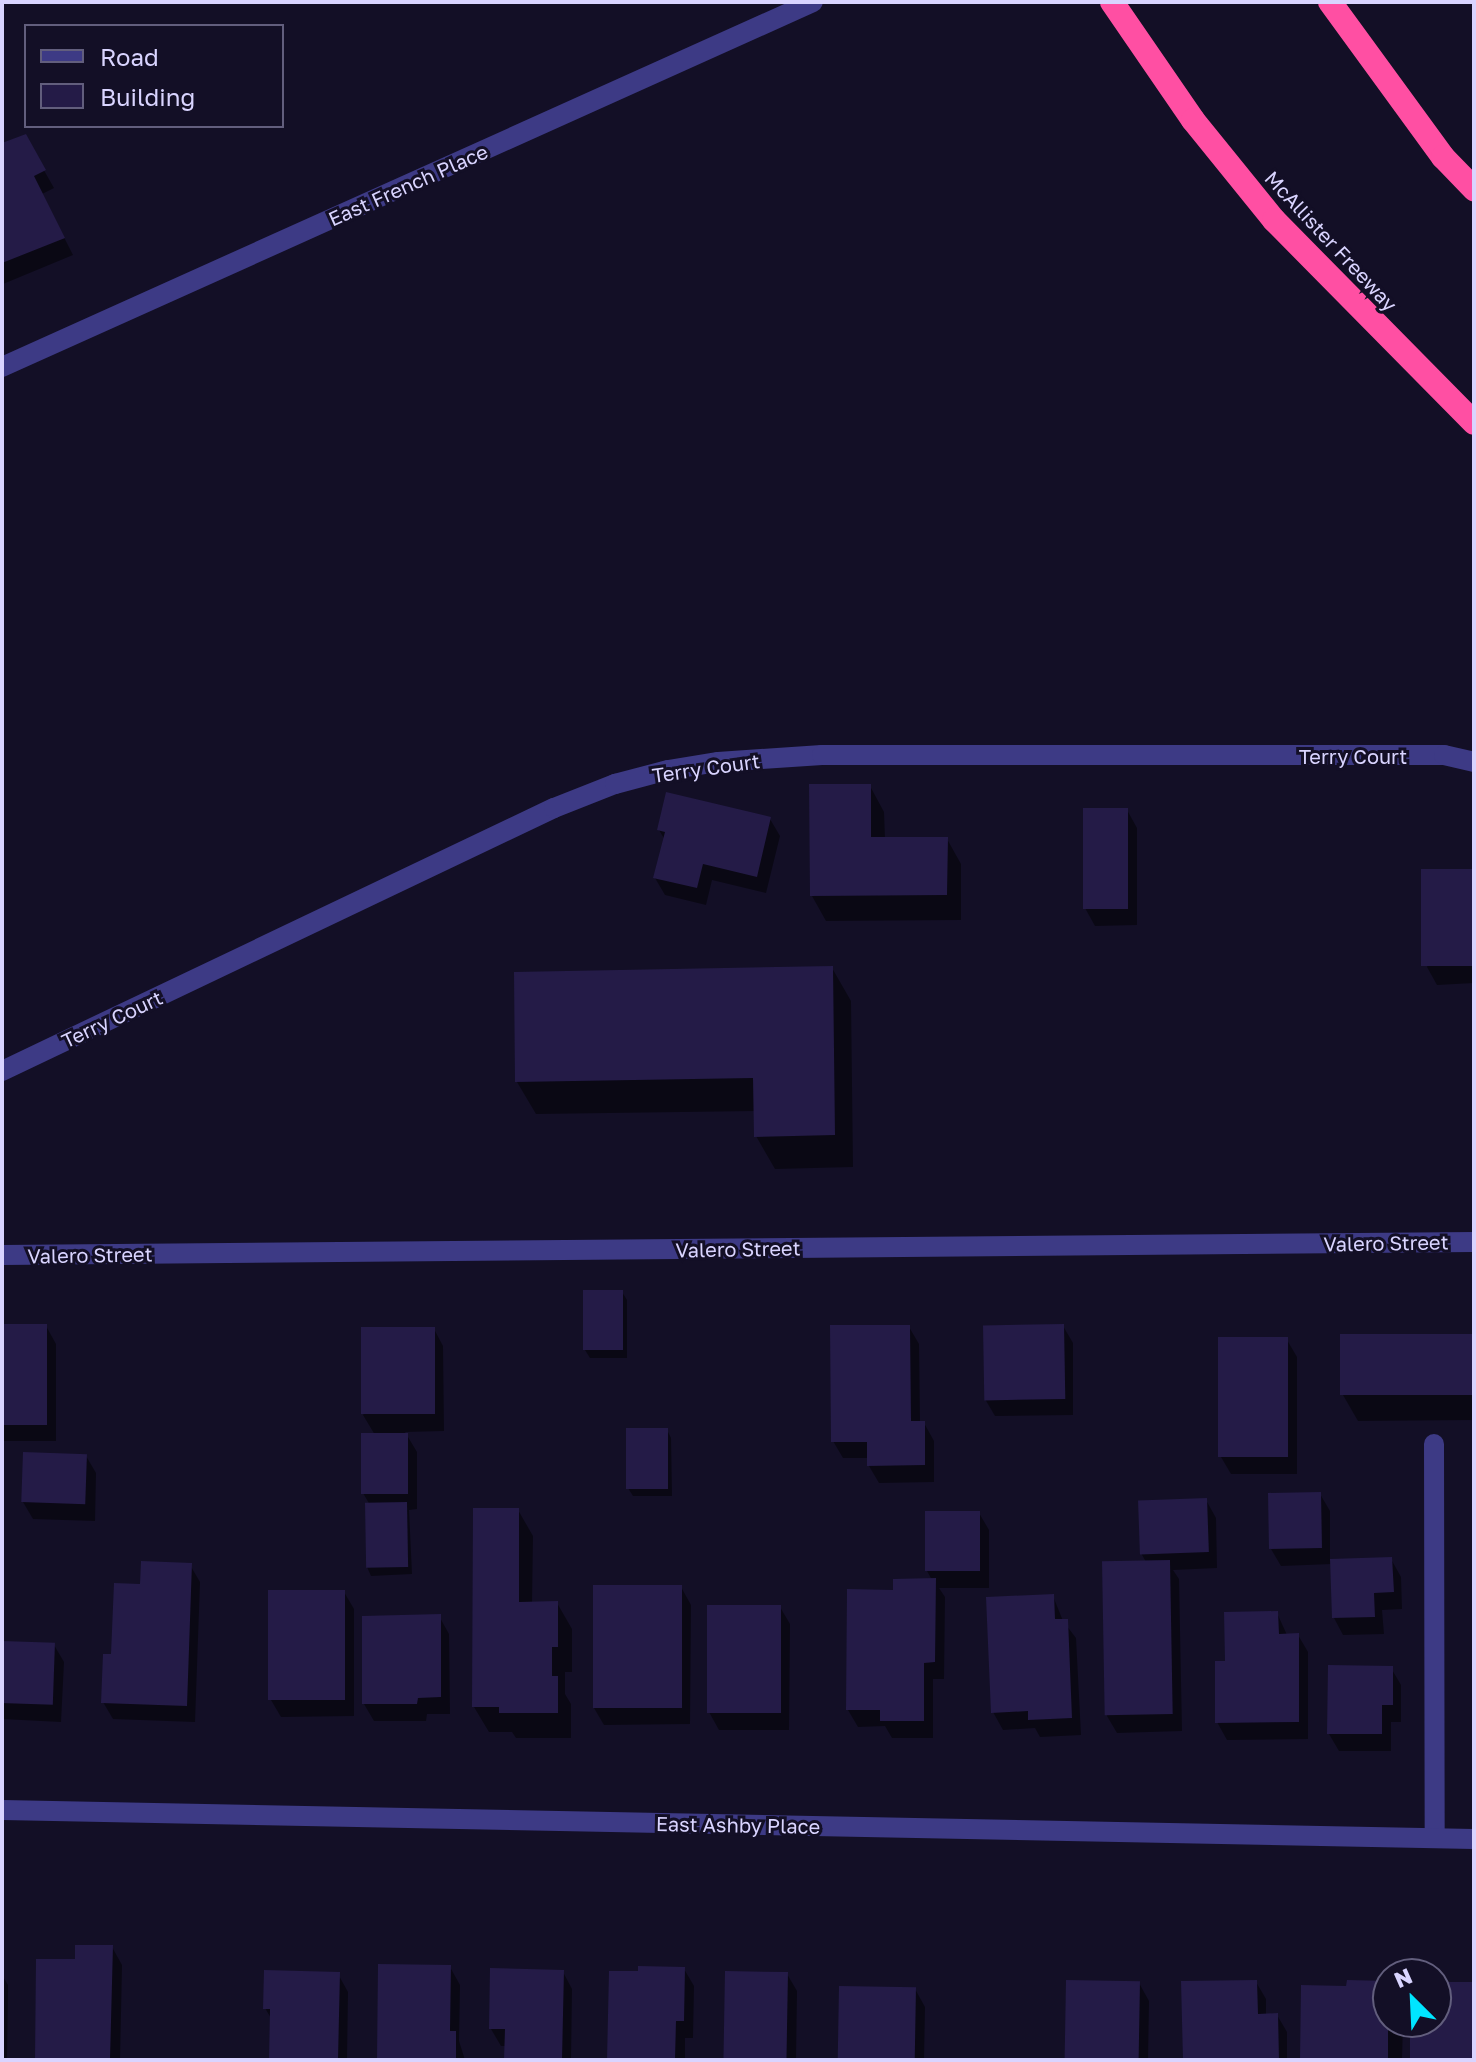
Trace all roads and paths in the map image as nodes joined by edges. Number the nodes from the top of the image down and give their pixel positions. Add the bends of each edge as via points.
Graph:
1 (813, 2) edge
2 (1112, 2) edge
3 (1330, 2) edge
4 (1474, 189) edge
5 (2, 367) edge
6 (1474, 423) edge
7 (1474, 762) edge
8 (2, 1071) edge
9 (1474, 1242) edge
10 (2, 1255) edge
11 (1434, 1444) dead end
12 (2, 1810) edge
13 (1435, 1838) junction
14 (1474, 1839) edge

1 - 5 street, East French Place
2 - 6 highway, McAllister Freeway via 1193,120 1274,220
3 - 4 highway via 1443,157
7 - 8 street, Terry Court via 1444,755 822,755 668,770 554,808
9 - 10 street, Valero Street
11 - 13 street
12 - 13 street, East Ashby Place
13 - 14 street, East Ashby Place

